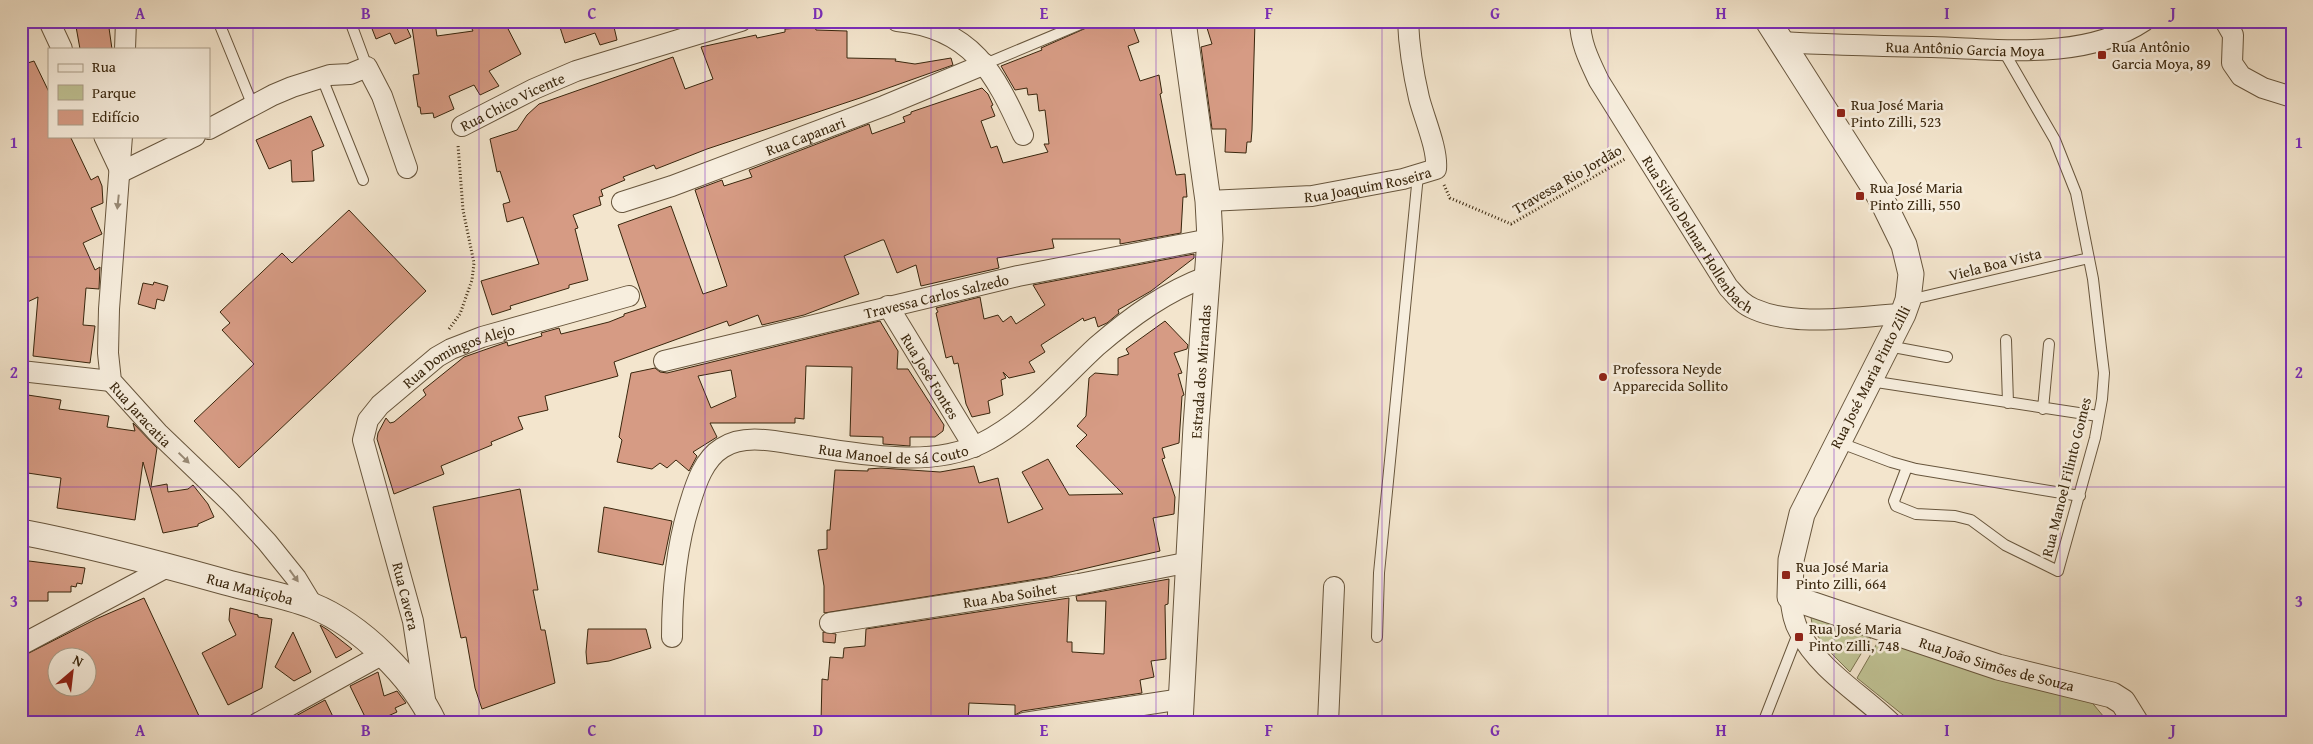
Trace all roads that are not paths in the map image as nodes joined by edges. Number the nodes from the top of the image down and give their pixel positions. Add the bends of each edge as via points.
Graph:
1 (49, 21) edge
2 (126, 21) edge
3 (350, 21) edge
4 (742, 21) edge
5 (897, 21) edge
6 (1088, 21) edge
7 (1183, 21) edge
8 (1408, 21) edge
9 (1580, 21) edge
10 (2144, 21) edge
11 (219, 23) dead end
12 (2231, 26) edge
13 (1774, 31) edge
14 (62, 48) edge
15 (125, 48) edge
16 (2003, 49) junction
17 (985, 64) junction
18 (367, 67) junction
19 (322, 78) junction
20 (2292, 97) edge
21 (253, 106) junction
22 (462, 126) road end
23 (210, 128) edge
24 (1023, 135) dead end
25 (105, 138) edge
26 (122, 138) edge
27 (191, 138) edge
28 (408, 168) dead end
29 (121, 172) junction
30 (1427, 172) junction
31 (363, 180) dead end
32 (1208, 201) junction
33 (622, 202) dead end
34 (1210, 239) junction
35 (2089, 258) junction
36 (1208, 276) junction
37 (629, 296) dead end
38 (888, 306) junction
39 (1906, 307) junction
40 (2006, 340) dead end
41 (2049, 344) dead end
42 (1888, 346) junction
43 (1947, 357) dead end
44 (664, 361) dead end
45 (21, 371) edge
46 (111, 381) junction
47 (1870, 381) junction
48 (2008, 403) junction
49 (2042, 409) junction
50 (2098, 416) junction
51 (1838, 442) junction
52 (974, 447) junction
53 (1907, 467) junction
54 (376, 487) joint
55 (2080, 496) junction
56 (21, 532) edge
57 (1190, 562) junction
58 (168, 566) junction
59 (1334, 587) dead end
60 (1790, 598) junction
61 (313, 606) junction
62 (830, 623) dead end
63 (1799, 631) junction
64 (672, 637) dead end
65 (1377, 637) dead end
66 (21, 645) edge
67 (383, 654) junction
68 (1181, 711) edge
69 (430, 714) edge
70 (258, 723) edge
71 (1024, 723) edge
72 (1328, 723) edge
73 (1763, 723) edge
74 (1891, 723) edge
75 (2136, 723) edge

1 - 14 street
2 - 15 street
3 - 18 lane
4 - 22 street, Rua Chico Vicente via 576,71
5 - 17 street via 912,23 957,40
6 - 17 lane
7 - 32 street, Estrada dos Mirandas
8 - 30 street, Rua Joaquim Roseira via 1409,48 1434,152
9 - 39 street, Rua Silvio Delmar Hollenbach via 1585,48 1599,81 1728,287 1741,301 1753,309 1802,320
10 - 16 street, Rua Antônio Garcia Moya via 2100,42 2062,48
11 - 21 lane
12 - 20 street via 2232,63 2241,76 2263,88
13 - 16 street, Rua Antônio Garcia Moya
13 - 39 street, Rua José Maria Pinto Zilli via 1882,200 1904,245 1911,274
16 - 35 lane, Rua Manoel Filinto Gomes via 2066,162 2076,193
17 - 24 street
17 - 33 street, Rua Capanari via 884,106
18 - 19 street via 350,74
18 - 28 street via 382,96
19 - 21 street
19 - 31 lane
21 - 23 street
25 - 29 street
26 - 29 street, Rua Jaracatia
27 - 29 street
29 -> 46 street, Rua Jaracatia via 109,310
30 - 32 street, Rua Joaquim Roseira via 1312,196
30 - 65 lane via 1379,573
32 - 34 street, Estrada dos Mirandas
34 - 36 street, Estrada dos Mirandas
34 - 38 street, Travessa Carlos Salzedo via 1018,276
35 - 39 lane, Viela Boa Vista
35 - 50 lane, Rua Manoel Filinto Gomes via 2104,373
36 - 52 street, Rua Manoel de Sá Couto via 1155,301 1097,347 1020,420
36 - 57 street, Estrada dos Mirandas via 1196,426
37 - 54 street, Rua Domingos Alejo via 482,337 437,357 368,420 364,440
38 - 44 street, Travessa Carlos Salzedo
38 - 52 street, Rua José Fontes
39 - 42 street, Rua José Maria Pinto Zilli
40 - 48 lane
41 - 49 lane
42 - 43 lane
42 - 47 street, Rua José Maria Pinto Zilli
45 - 46 street
46 -> 61 street, Rua Jaracatia via 158,433 268,542
47 - 48 lane
47 - 51 street, Rua José Maria Pinto Zilli
48 - 49 lane
49 - 50 lane
50 - 55 lane, Rua Manoel Filinto Gomes
51 - 53 lane
51 - 60 street, Rua José Maria Pinto Zilli via 1802,514 1791,560
52 - 64 street, Rua Manoel de Sá Couto via 920,457 757,440 739,441 722,447 703,469 686,517 673,579
53 - 55 lane via 1944,476
53 - 55 lane, Rua Manoel Filinto Gomes via 1894,501 1896,506 1916,514 1971,520 2005,545 2058,571
54 - 69 street, Rua Cavera via 413,620
56 - 58 street, Rua Maniçoba
57 - 62 street, Rua Aba Soihet via 1078,584
57 - 68 street, Estrada dos Mirandas
58 - 61 street, Rua Maniçoba
58 - 66 street
59 - 72 street
60 - 63 street, Rua José Maria Pinto Zilli
60 - 75 street, Rua João Simões de Souza via 1998,667 2099,690 2123,702
61 - 67 street, Rua Maniçoba via 362,635
63 - 73 lane
63 - 74 street, Rua José Maria Pinto Zilli via 1814,654
67 - 69 street, Rua Maniçoba via 409,682
67 - 70 street
68 - 71 street

